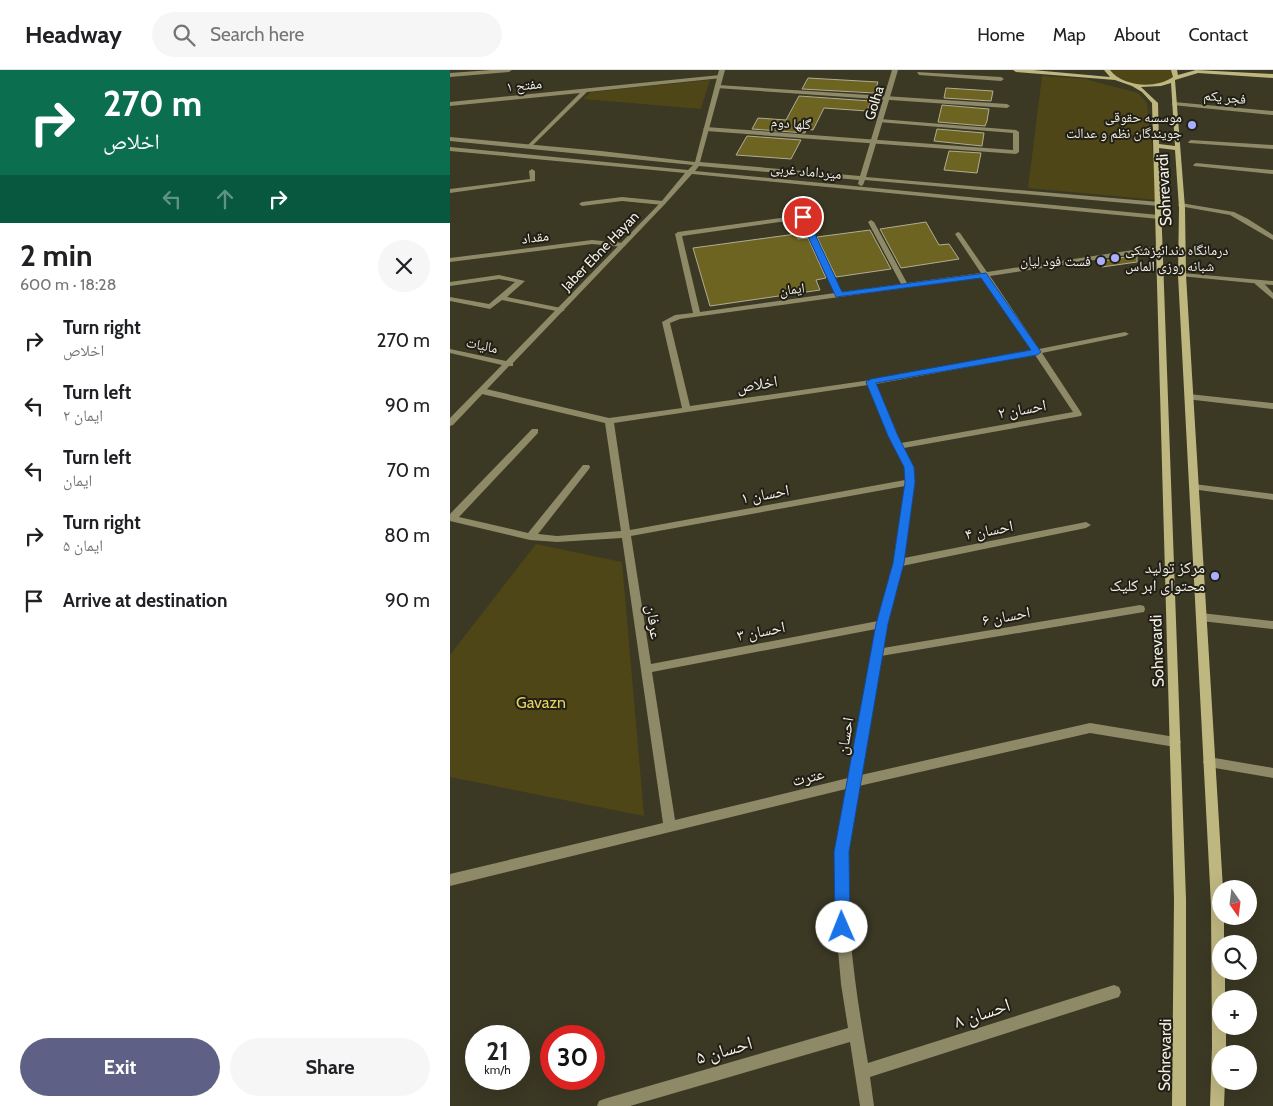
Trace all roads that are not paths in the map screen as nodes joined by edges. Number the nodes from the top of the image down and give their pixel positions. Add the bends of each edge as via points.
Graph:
1 (509, 70) edge
2 (896, 70) edge
3 (1016, 70) edge
4 (1107, 70) edge
5 (1074, 72) edge
6 (919, 73) dead end
7 (967, 73) edge
8 (721, 74) edge
9 (450, 75) edge
10 (1174, 76) edge
11 (1273, 76) edge
12 (1001, 79) dead end
13 (1115, 79) junction
14 (1134, 85) junction
15 (718, 87) junction
16 (585, 90) junction
17 (887, 97) junction
18 (450, 104) edge
19 (1174, 104) junction
20 (1007, 106) dead end
21 (1273, 114) edge
22 (880, 121) junction
23 (706, 129) junction
24 (450, 139) edge
25 (874, 142) junction
26 (1191, 142) dead end
27 (530, 146) junction
28 (1156, 146) junction
29 (1273, 147) edge
30 (1176, 148) junction
31 (450, 149) edge
32 (697, 164) junction
33 (1196, 165) dead end
34 (532, 171) dead end
35 (689, 172) junction
36 (1273, 172) edge
37 (863, 178) junction
38 (860, 188) junction
39 (450, 191) edge
40 (663, 203) junction
41 (582, 204) dead end
42 (1158, 204) junction
43 (1181, 205) junction
44 (1159, 217) junction
45 (871, 222) dead end
46 (958, 234) dead end
47 (1273, 238) edge
48 (623, 245) junction
49 (1160, 248) junction
50 (450, 260) edge
51 (984, 275) junction
52 (1182, 275) junction
53 (1258, 282) junction
54 (1273, 283) edge
55 (450, 284) edge
56 (906, 286) junction
57 (839, 295) junction
58 (1273, 297) edge
59 (502, 298) junction
60 (450, 299) edge
61 (561, 310) junction
62 (697, 314) junction
63 (1125, 334) dead end
64 (450, 351) edge
65 (1037, 352) junction
66 (510, 364) junction
67 (871, 382) junction
68 (482, 391) junction
69 (1189, 397) junction
70 (1273, 406) edge
71 (686, 409) junction
72 (609, 421) junction
73 (450, 423) edge
74 (535, 431) dead end
75 (899, 446) junction
76 (586, 467) dead end
77 (910, 482) junction
78 (1194, 487) junction
79 (1273, 497) edge
80 (451, 518) edge
81 (1086, 525) dead end
82 (626, 534) junction
83 (530, 537) junction
84 (898, 563) junction
85 (1140, 609) dead end
86 (1201, 616) junction
87 (882, 624) junction
88 (1273, 625) edge
89 (877, 653) junction
90 (646, 669) junction
91 (1175, 742) junction
92 (1209, 762) junction
93 (1273, 773) edge
94 (854, 782) junction
95 (670, 827) junction
96 (450, 880) edge
97 (1114, 992) dead end
98 (856, 1033) junction
99 (862, 1072) junction
100 (604, 1106) edge
101 (867, 1106) edge
102 (1179, 1106) edge
103 (1217, 1106) edge

1 - 9 street
2 - 17 street, Golha
3 - 5 main road
4 - 13 main road
5 - 13 main road
6 - 7 street
7 - 12 street
8 - 15 street
8 - 16 street, مفتح ۱
10 - 11 main road via 1198,71
10 - 14 main road via 1154,86
10 - 19 main road, Sohrevardi
13 - 14 main road
14 - 28 main road, Sohrevardi via 1155,103
15 - 17 street
15 - 23 street
16 - 18 street, مفتح ۱
16 - 27 street
17 - 20 street
17 - 22 street, Golha
19 - 21 street, فجر یکم
19 - 30 main road, Sohrevardi
22 - 25 street, Golha
22 - 25 street, گلها دوم via 1016,132 1016,152
23 - 25 street, گلها دوم
23 - 32 street
24 - 27 street, میرداماد غربی
25 - 37 street, Golha
26 - 29 street
27 - 32 street, میرداماد غربی
28 - 30 main road
28 - 42 main road, Sohrevardi
30 - 43 main road, Sohrevardi
31 - 35 street, میرداماد غربی
32 - 35 street, Jaber Ebne Hayan
32 - 37 street, میرداماد غربی
33 - 36 street
34 - 39 street via 533,180
35 - 38 street, میرداماد غربی
35 - 40 street, Jaber Ebne Hayan
37 - 38 street, Golha
37 - 42 street, میرداماد غربی
38 - 44 street, میرداماد غربی
40 - 41 street via 622,199
40 - 48 street, Jaber Ebne Hayan
42 - 44 main road, Sohrevardi
43 - 47 street via 1232,214
43 - 52 main road, Sohrevardi
44 - 49 main road, Sohrevardi
45 - 56 street
46 - 51 street
48 - 50 street, مقداد via 592,242
48 - 61 street, Jaber Ebne Hayan
49 - 51 street, ایمان
49 - 91 main road, Sohrevardi
51 - 56 street, ایمان
51 - 65 street
52 - 53 street
52 - 69 main road, Sohrevardi
53 - 54 street
53 - 58 street
55 - 59 street via 499,277 521,281
56 - 57 street, ایمان
57 - 62 street, ایمان
57 - 62 street via 803,217 678,234
59 - 60 street via 490,307
59 - 61 street
61 - 66 street, Jaber Ebne Hayan
62 - 71 street, ایمان via 666,322
63 - 65 street, اخلاص
64 - 66 street, مالیات
65 - 67 street, اخلاص
65 - 75 street, احسان ۲ via 1078,414
66 - 68 street, Jaber Ebne Hayan
67 - 71 street, اخلاص
67 - 75 street, احسان
68 - 72 street, اخلاص
68 - 73 street, Jaber Ebne Hayan
69 - 70 street
69 - 78 main road, Sohrevardi
71 - 72 street, اخلاص
72 - 82 street, عرفان
74 - 80 street
75 - 77 street, احسان via 909,467
76 - 83 street
77 - 82 street, احسان ۱
77 - 84 street, احسان
78 - 79 street
78 - 86 main road, Sohrevardi
80 - 83 street, احسان ۱
81 - 84 street, احسان ۴
82 - 83 street, احسان ۱ via 557,540
82 - 90 street, عرفان
84 - 87 street, احسان
85 - 89 street, احسان ۶
86 - 88 street
86 - 92 main road, Sohrevardi
87 - 89 street, احسان
87 - 90 street, احسان ۳
89 - 94 street, احسان
90 - 95 street, عرفان
91 - 94 street, عترت via 1090,728
91 - 102 main road, Sohrevardi via 1180,899
92 - 93 street
92 - 103 main road, Sohrevardi via 1217,905
94 - 95 street, عترت
94 - 98 street, احسان via 842,852 842,927
95 - 96 street, عترت
97 - 99 street, احسان ۸
98 - 99 street, احسان
98 - 100 street, احسان ۵
99 - 101 street, احسان

